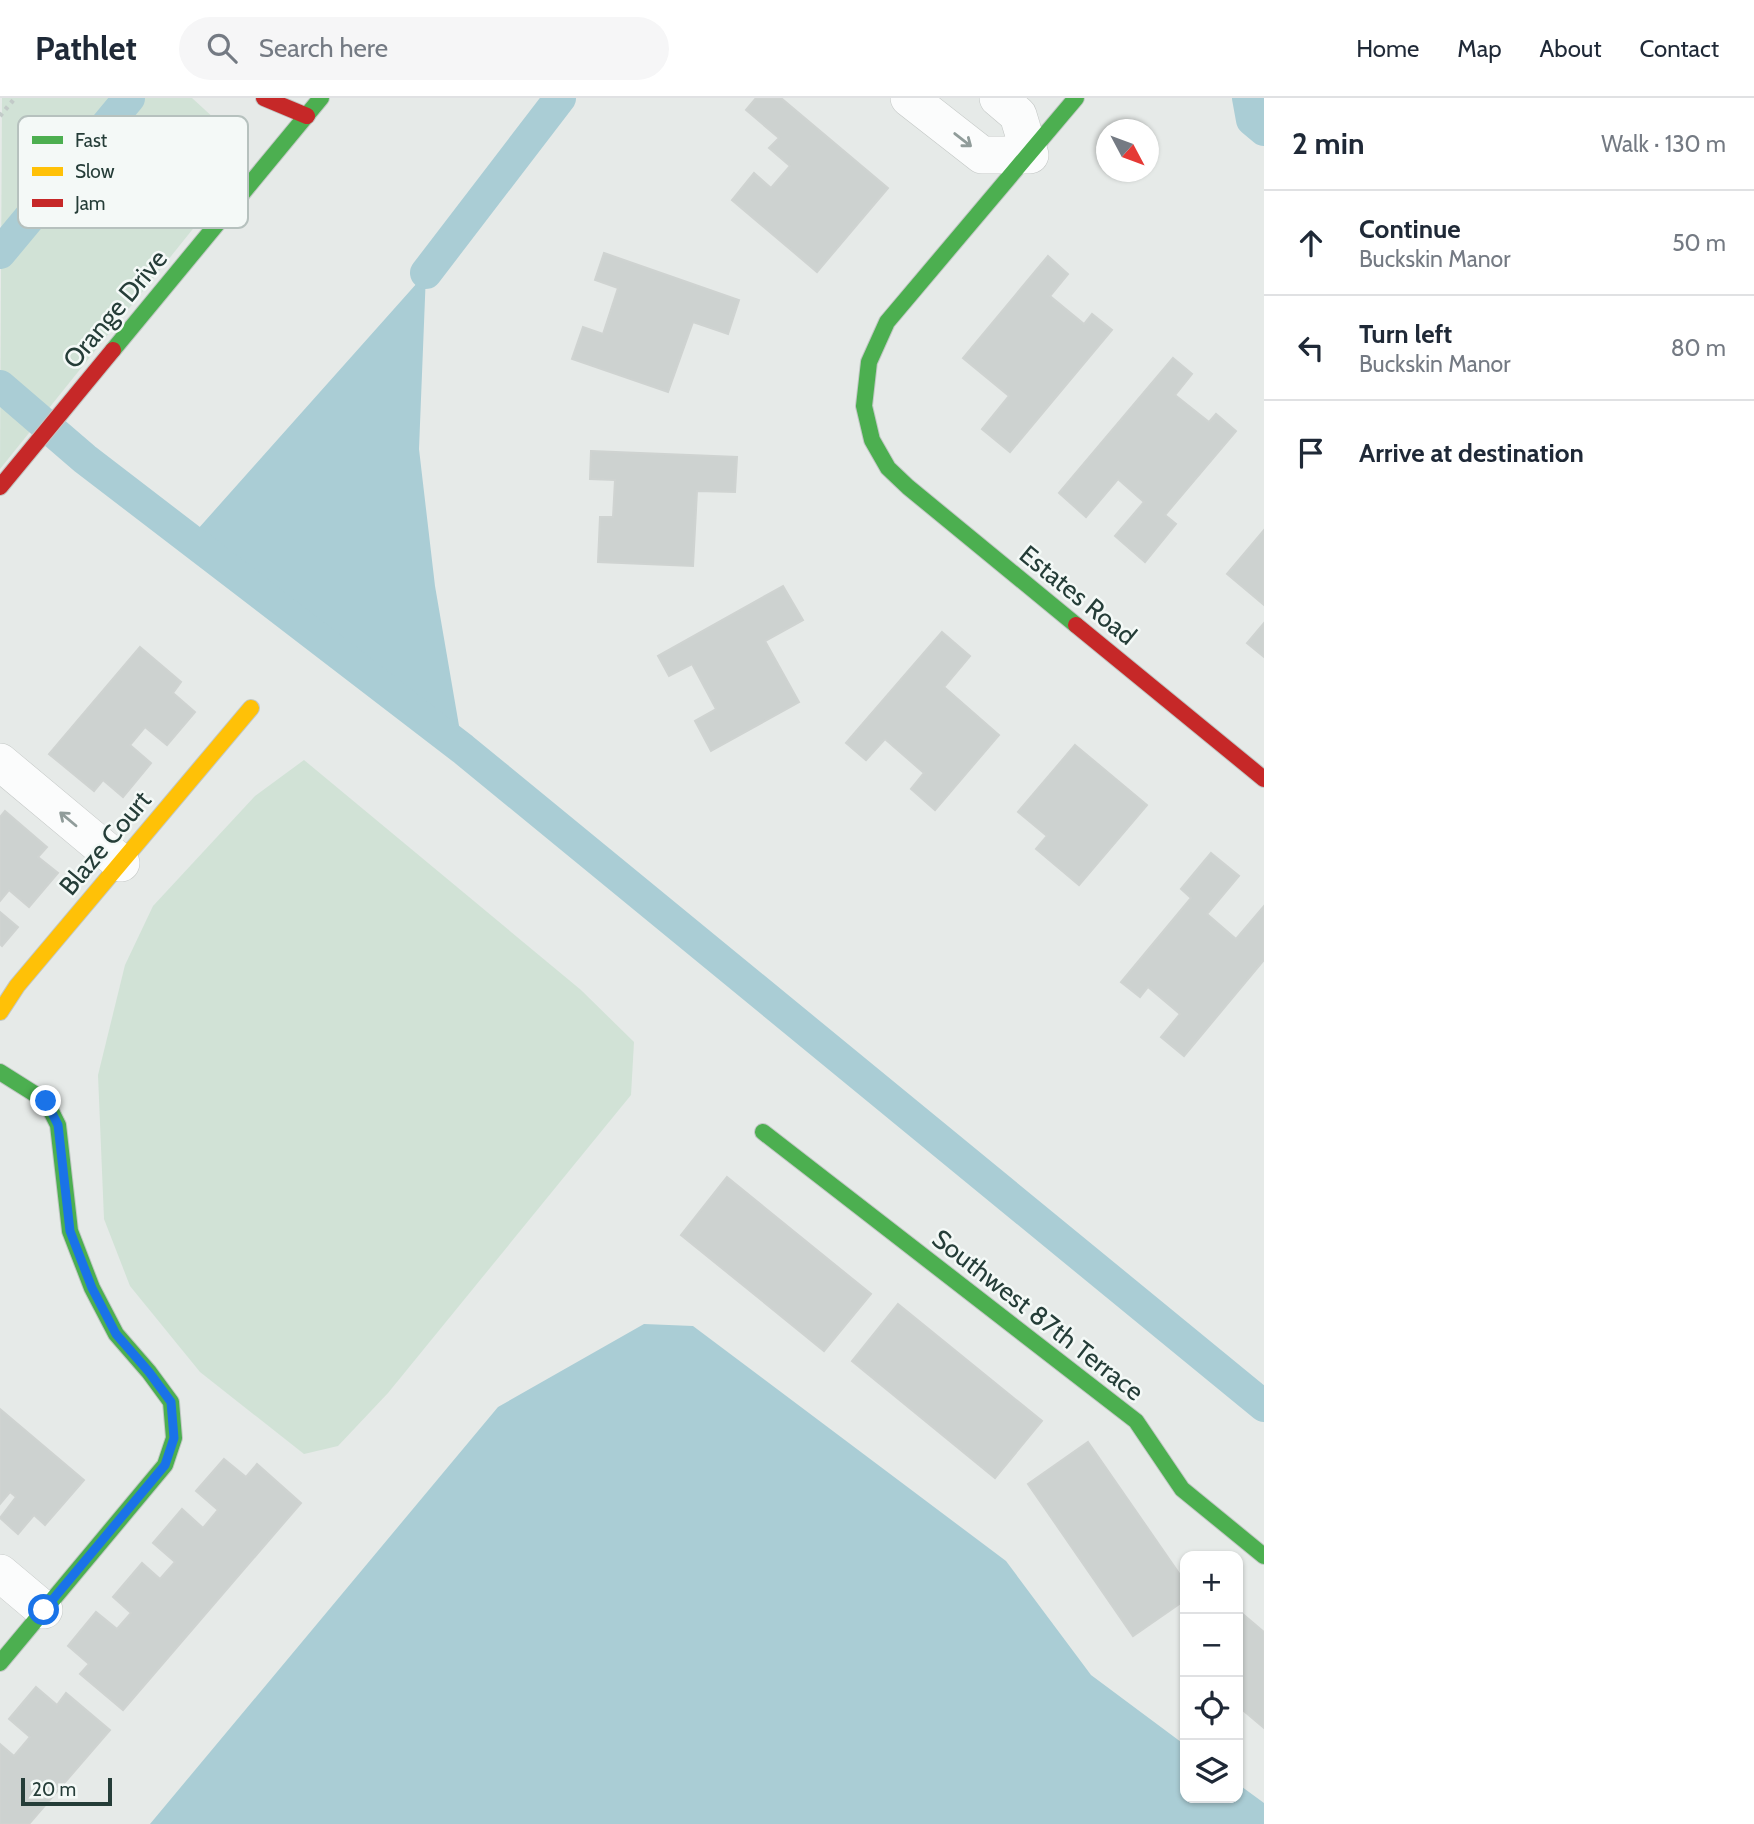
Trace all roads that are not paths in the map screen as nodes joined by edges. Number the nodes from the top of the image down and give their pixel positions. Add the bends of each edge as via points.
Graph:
1 (264, 98) edge
2 (298, 98) edge
3 (321, 98) edge
4 (909, 98) edge
5 (998, 98) edge
6 (1076, 98) edge
7 (307, 116) junction
8 (1030, 155) junction
9 (248, 187) edge
10 (214, 228) edge
11 (0, 488) edge
12 (251, 708) dead end
13 (0, 762) edge
14 (1264, 779) edge
15 (121, 863) junction
16 (0, 1012) edge
17 (0, 1072) edge
18 (763, 1132) dead end
19 (1264, 1556) edge
20 (0, 1573) edge
21 (44, 1610) junction
22 (0, 1662) edge

1 - 7 street
2 - 7 street
3 - 7 street, Orange Drive
4 -> 8 street via 982,155
5 - 8 street via 1018,115
6 - 8 street, Estates Road
7 - 9 street, Orange Drive
8 - 14 street, Estates Road via 887,322 869,362 864,406 872,440 888,468 908,487
10 - 11 street, Orange Drive
12 - 15 street, Blaze Court
15 -> 13 street
15 - 16 street, Blaze Court
17 - 21 street via 46,1101 58,1125 70,1231 116,1334 171,1402 174,1438 165,1465
18 - 19 street, Southwest 87th Terrace via 1136,1422 1182,1489
20 - 21 street
21 - 22 street

